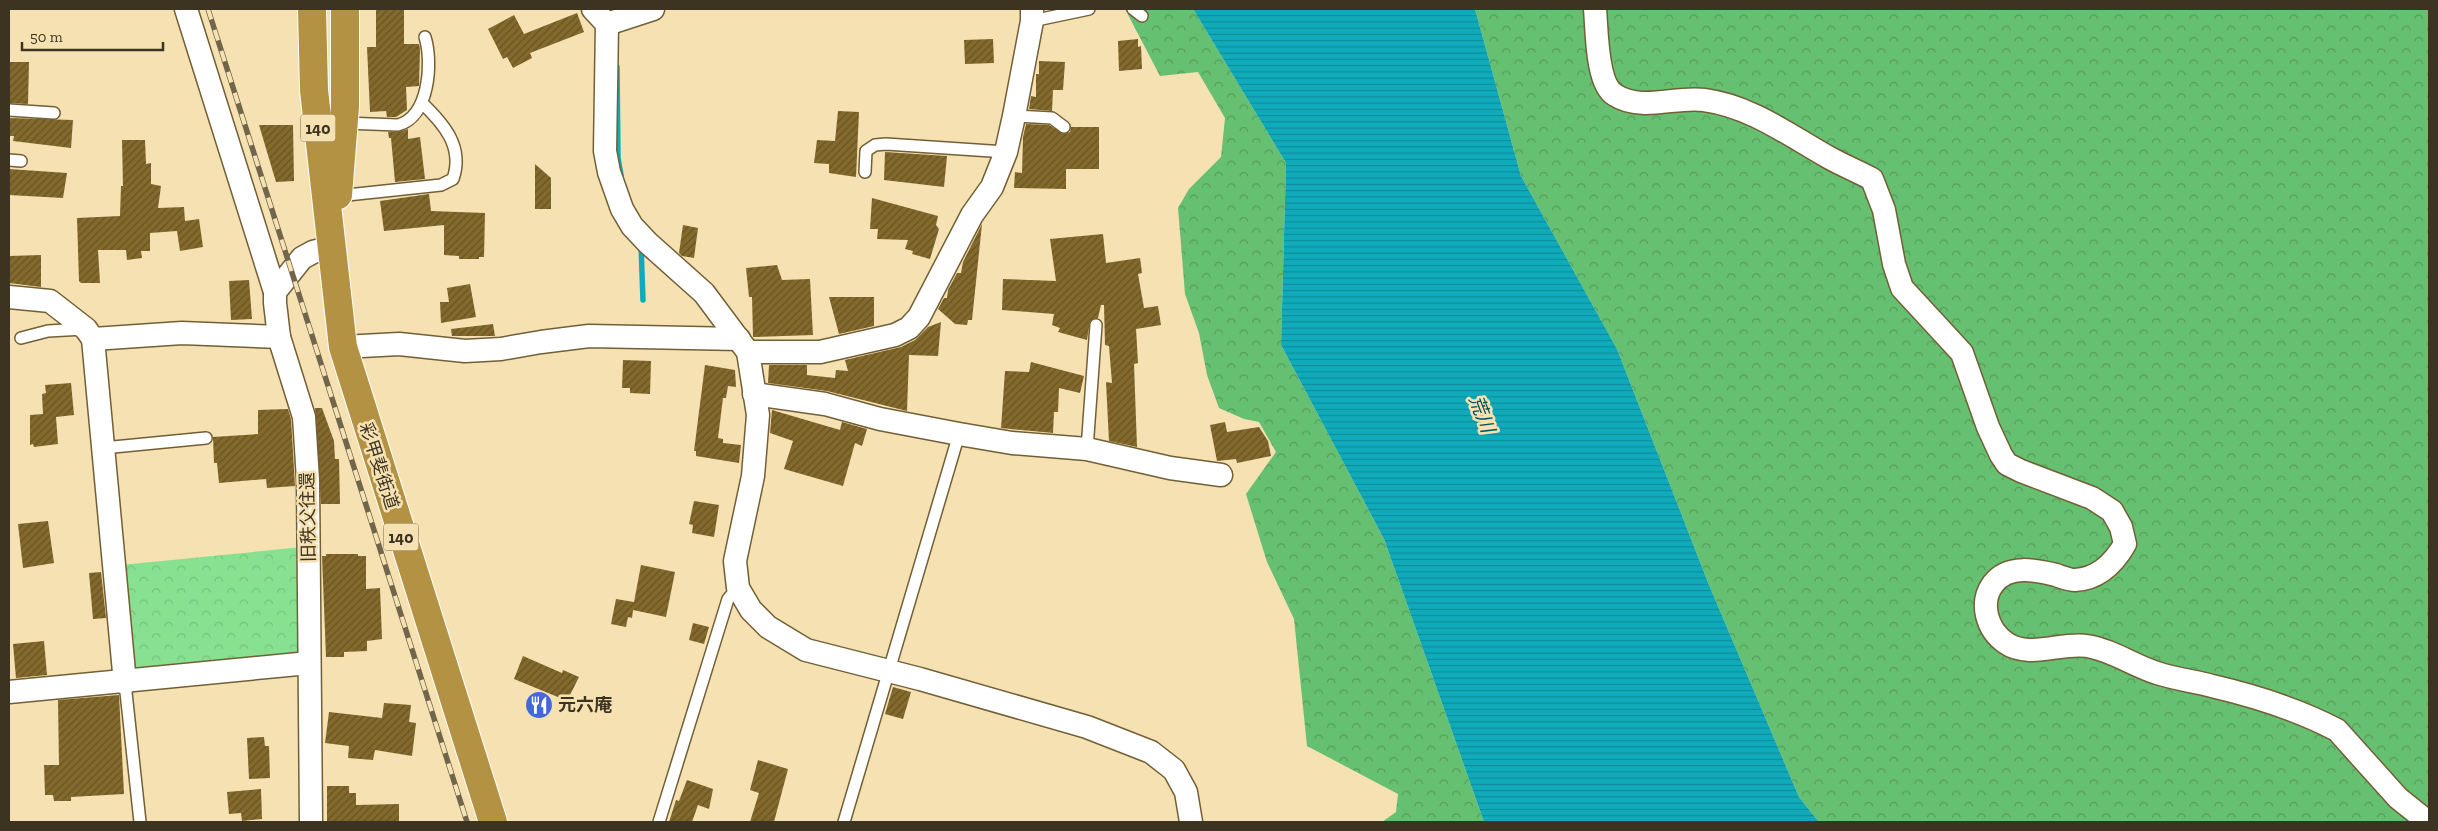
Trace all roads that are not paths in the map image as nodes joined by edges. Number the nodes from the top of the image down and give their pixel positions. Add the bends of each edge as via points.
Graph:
1 (186, 9) edge
2 (312, 9) edge
3 (345, 9) edge
4 (653, 9) edge
5 (1089, 9) edge
6 (1595, 9) edge
7 (1032, 15) edge
8 (600, 17) edge
9 (425, 38) dead end
10 (422, 104) junction
11 (9, 110) edge
12 (54, 113) dead end
13 (1014, 116) junction
14 (344, 123) junction
15 (1064, 127) dead end
16 (1006, 152) junction
17 (9, 160) edge
18 (21, 160) dead end
19 (865, 172) dead end
20 (338, 196) junction
21 (333, 247) junction
22 (275, 292) junction
23 (9, 297) edge
24 (1096, 324) dead end
25 (89, 334) junction
26 (280, 337) junction
27 (21, 338) dead end
28 (743, 346) junction
29 (343, 347) junction
30 (754, 394) junction
31 (959, 434) junction
32 (206, 438) dead end
33 (103, 448) junction
34 (1087, 450) junction
35 (1221, 475) dead end
36 (738, 588) junction
37 (309, 663) junction
38 (888, 672) junction
39 (125, 682) junction
40 (9, 692) edge
41 (140, 822) edge
42 (311, 822) edge
43 (493, 822) edge
44 (659, 822) edge
45 (844, 822) edge
46 (1191, 822) edge
47 (2428, 822) edge

1 - 22 street, 旧秩父往還
2 - 21 highway, 彩甲斐街道 / 140 via 314,90
3 - 14 highway, 彩甲斐街道 / 140
4 - 8 street
5 - 7 lane
6 - 47 street via 1602,77 1613,95 1634,103 1680,99 1724,103 1777,126 1829,158 1872,179 1884,210 1902,288 1962,353 1988,427 2007,464 2092,498 2112,512 2124,544 2117,558 2101,572 2074,580 2020,570 2006,573 1993,584 1985,602 1987,618 1994,632 2006,644 2026,650 2070,644 2089,646 2156,673 2269,701 2324,723 2337,730 2398,798
7 - 13 street
8 - 28 street via 605,151 616,194 632,226 704,293
9 - 10 lane via 426,92
10 - 14 lane via 405,123
10 - 20 lane via 435,115 456,147 453,179 441,185
11 - 12 lane
13 - 15 lane via 1052,118
13 - 16 street
14 - 20 highway, 彩甲斐街道 / 140
16 - 19 lane via 886,144 866,151
16 - 28 street via 992,188 972,215 919,317 909,328 820,352
17 - 18 lane
20 - 21 highway, 彩甲斐街道 / 140
21 - 22 street via 302,258
21 - 29 highway, 彩甲斐街道 / 140 via 337,313
22 - 26 street, 旧秩父往還
23 - 25 street via 50,301
24 - 34 lane
25 - 26 street
25 - 27 lane via 48,331
25 - 33 street
26 - 37 street, 旧秩父往還 via 304,418 308,480
28 - 29 street via 589,336 465,352 399,344
28 - 30 street
29 - 43 highway, 彩甲斐街道 / 140
30 - 31 street via 825,404 880,419
30 - 36 street via 758,415 753,476 735,561
31 - 34 street
31 - 38 lane
32 - 33 lane
33 - 39 street
34 - 35 street
36 - 38 street via 751,610 768,627 806,650
36 - 44 lane via 728,599
37 - 39 street
37 - 42 street, 旧秩父往還
38 - 45 lane
38 - 46 street via 1087,728 1151,752 1174,770 1186,792
39 - 40 street
39 - 41 lane

